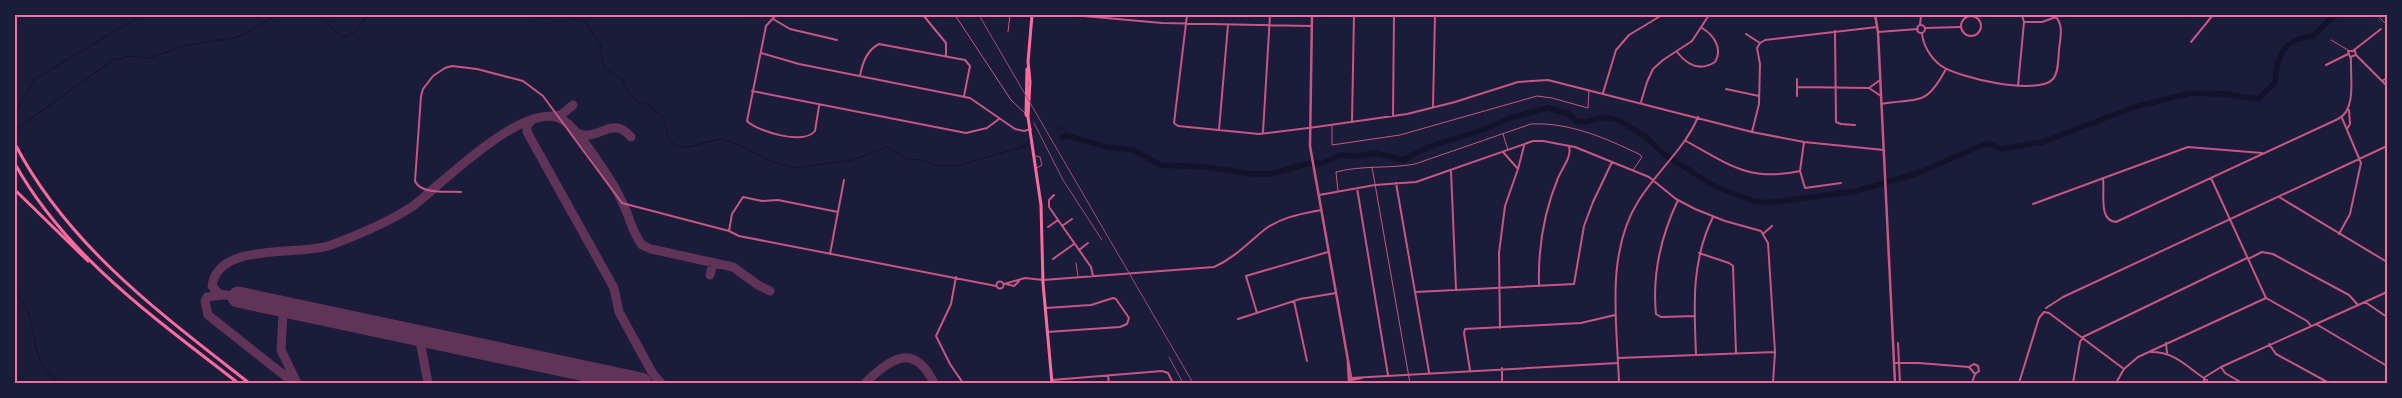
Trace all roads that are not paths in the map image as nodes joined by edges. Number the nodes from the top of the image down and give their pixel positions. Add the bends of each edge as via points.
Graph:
1 (776, 15) edge
2 (923, 15) edge
3 (955, 15) edge
4 (1010, 15) edge
5 (1032, 15) edge
6 (1072, 15) edge
7 (1187, 15) edge
8 (1270, 15) edge
9 (1312, 15) edge
10 (1354, 15) edge
11 (1394, 15) edge
12 (1435, 15) edge
13 (1662, 15) edge
14 (1709, 15) edge
15 (1875, 15) edge
16 (1921, 15) edge
17 (2022, 15) edge
18 (2213, 15) edge
19 (2057, 16) edge
20 (772, 18) junction
21 (2024, 22) junction
22 (1186, 24) junction
23 (1228, 25) junction
24 (1920, 25) junction
25 (1270, 26) junction
26 (1312, 26) junction
27 (1877, 27) junction
28 (1960, 27) junction
29 (1702, 28) junction
30 (1925, 28) junction
31 (1918, 29) junction
32 (2381, 29) dead end
33 (1835, 31) junction
34 (1008, 32) dead end
35 (1878, 32) junction
36 (1922, 33) junction
37 (1746, 34) dead end
38 (837, 40) dead end
39 (2331, 40) dead end
40 (2191, 42) dead end
41 (1760, 43) junction
42 (2349, 50) junction
43 (2354, 50) junction
44 (1677, 52) junction
45 (761, 53) junction
46 (2348, 54) junction
47 (2356, 55) junction
48 (946, 57) junction
49 (2351, 57) junction
50 (2326, 65) dead end
51 (1946, 69) junction
52 (860, 76) junction
53 (2387, 78) edge
54 (1797, 79) dead end
55 (1880, 80) junction
56 (2382, 81) junction
57 (1836, 86) junction
58 (2018, 86) junction
59 (2387, 86) edge
60 (1797, 87) junction
61 (1869, 88) junction
62 (1589, 89) junction
63 (1726, 89) dead end
64 (752, 92) junction
65 (1603, 93) junction
66 (964, 96) junction
67 (1759, 96) junction
68 (1796, 96) dead end
69 (1881, 96) junction
70 (1641, 103) junction
71 (1882, 104) junction
72 (819, 105) junction
73 (1433, 107) junction
74 (2349, 110) junction
75 (1027, 116) junction
76 (1393, 116) junction
77 (1698, 117) junction
78 (2342, 118) junction
79 (999, 119) junction
80 (1352, 122) junction
81 (1332, 124) junction
82 (1855, 125) dead end
83 (1310, 127) junction
84 (1030, 129) junction
85 (2347, 129) junction
86 (1219, 130) junction
87 (1752, 132) junction
88 (1263, 133) junction
89 (1503, 134) junction
90 (1686, 141) junction
91 (1804, 142) junction
92 (15, 144) edge
93 (1524, 145) junction
94 (1569, 146) junction
95 (2387, 146) edge
96 (1509, 150) junction
97 (1884, 150) junction
98 (1503, 152) junction
99 (2249, 152) junction
100 (2264, 154) junction
101 (2361, 158) junction
102 (2249, 161) junction
103 (1612, 162) junction
104 (15, 164) edge
105 (1372, 167) junction
106 (1518, 169) junction
107 (1451, 170) junction
108 (1632, 170) junction
109 (1800, 171) junction
110 (2103, 178) junction
111 (2211, 178) junction
112 (844, 180) dead end
113 (1652, 180) junction
114 (1841, 183) dead end
115 (1396, 184) junction
116 (1375, 185) junction
117 (1357, 188) junction
118 (15, 190) edge
119 (461, 192) dead end
120 (1337, 193) junction
121 (1054, 195) dead end
122 (1319, 195) junction
123 (2279, 197) junction
124 (1678, 200) junction
125 (2033, 204) dead end
126 (1321, 210) junction
127 (838, 212) junction
128 (1713, 217) junction
129 (1072, 219) dead end
130 (1058, 220) junction
131 (2230, 220) junction
132 (1062, 226) junction
133 (1772, 226) dead end
134 (1048, 227) dead end
135 (728, 231) junction
136 (1764, 233) junction
137 (2339, 234) junction
138 (1088, 243) dead end
139 (1074, 244) junction
140 (1079, 250) junction
141 (1328, 252) junction
142 (1699, 253) junction
143 (830, 254) junction
144 (1053, 259) dead end
145 (2247, 259) junction
146 (2387, 262) edge
147 (1076, 264) dead end
148 (1093, 276) junction
149 (956, 277) junction
150 (1078, 277) junction
151 (110, 280) junction
152 (1043, 280) junction
153 (1004, 284) junction
154 (996, 286) junction
155 (1539, 286) junction
156 (1499, 288) junction
157 (1456, 289) junction
158 (1336, 292) junction
159 (1415, 292) junction
160 (2387, 292) edge
161 (2266, 298) junction
162 (1294, 301) junction
163 (2365, 302) junction
164 (2358, 305) junction
165 (1046, 308) junction
166 (2046, 308) joint
167 (2044, 312) junction
168 (1257, 313) junction
169 (1616, 315) junction
170 (1695, 316) junction
171 (2387, 317) edge
172 (1238, 319) dead end
173 (2316, 324) junction
174 (2311, 326) junction
175 (1500, 328) junction
176 (1047, 332) junction
177 (2081, 338) junction
178 (1898, 343) dead end
179 (2166, 343) junction
180 (2269, 344) junction
181 (1775, 352) junction
182 (2149, 352) junction
183 (1736, 353) junction
184 (2167, 353) junction
185 (1696, 355) junction
186 (1618, 358) junction
187 (1307, 361) dead end
188 (1618, 363) junction
189 (1894, 363) junction
190 (1899, 363) junction
191 (2221, 366) junction
192 (2387, 366) edge
193 (1969, 367) junction
194 (1502, 368) junction
195 (2124, 369) junction
196 (1470, 370) junction
197 (1429, 372) junction
198 (1408, 374) junction
199 (1975, 374) junction
200 (1388, 375) junction
201 (1108, 376) junction
202 (2207, 376) junction
203 (2204, 378) junction
204 (1350, 380) edge
205 (1052, 381) edge
206 (2207, 382) edge
207 (238, 383) edge
208 (249, 383) edge
209 (963, 383) edge
210 (1109, 383) edge
211 (1173, 383) edge
212 (1410, 383) edge
213 (1502, 383) edge
214 (1618, 383) edge
215 (1773, 383) edge
216 (1895, 383) edge
217 (1900, 383) edge
218 (1972, 383) edge
219 (2019, 383) edge
220 (2073, 383) edge
221 (2116, 383) edge
222 (2203, 383) edge
223 (2242, 383) edge
224 (2329, 383) edge

1 - 20 street
2 - 48 street via 946,43
3 - 75 lane via 1011,100
4 - 34 lane
5 - 75 main road via 1028,61 1030,115
6 - 22 street
7 - 22 street
8 - 25 street
9 - 26 street
10 - 80 street
11 - 76 street
12 - 73 street
13 - 65 street via 1636,29 1619,46 1611,60
14 - 29 street
15 - 27 street
16 - 24 street
17 - 21 street
18 - 40 street
19 - 21 street via 2042,22
19 - 58 street via 2061,32 2056,75 2044,86
20 - 38 street via 790,29
20 - 45 street via 766,26
21 - 58 street
22 - 23 street
22 - 86 street via 1174,122 1178,126
23 - 25 street
23 - 86 street
24 - 30 street
24 - 31 street
25 - 26 street
25 - 88 street
26 - 83 street
27 - 33 street
27 - 35 street
28 - 28 street via 1962,20 1970,16 1981,25 1978,33 1972,36 1963,33
28 - 30 street
29 - 44 street
29 - 44 street via 1716,42 1718,54 1715,62 1692,66
30 - 36 street
31 - 35 street
31 - 36 street
32 - 43 street
33 - 41 street
33 - 57 street
35 - 55 street
36 - 51 street via 1929,53
37 - 41 street
39 - 42 lane
41 - 67 street via 1757,48
42 - 43 street
42 - 46 street
43 - 47 street
44 - 70 street via 1654,69
45 - 52 street
45 - 64 street
46 - 49 street
46 - 50 street
47 - 49 street
47 - 56 street
48 - 52 street via 879,44 863,63
48 - 66 street via 970,64
49 - 74 street
51 - 58 street
51 - 71 street via 1932,91 1920,100
52 - 66 street
53 - 56 street
54 - 60 street
55 - 61 street
55 - 69 street
56 - 59 street
57 - 60 street
57 - 61 street
57 - 82 street via 1836,122
60 - 68 street
61 - 69 street
62 - 65 street
62 - 73 street via 1548,80 1526,80
62 - 81 lane via 1588,108 1537,96 1400,135 1332,145
63 - 67 street
64 - 72 street
64 - 72 street via 748,121 785,136 813,134
65 - 70 street
66 - 79 street via 978,102
67 - 87 street
69 - 71 street
70 - 77 street
71 - 97 street
72 - 79 street via 966,133 987,128
73 - 76 street
74 - 78 street
74 - 85 street
75 - 84 main road
76 - 80 street
77 - 87 street
77 - 90 street
78 - 85 street
78 - 100 street
79 - 84 street via 1015,129
80 - 81 street
81 - 83 street
83 - 88 street
83 - 122 street
84 - 152 main road via 1037,168
85 - 101 street
86 - 88 street
87 - 91 street
89 - 96 lane
89 - 105 lane via 1415,164
89 - 108 lane via 1531,124 1567,126 1639,154 1642,157
90 - 109 street via 1752,174 1777,176
90 - 113 street
91 - 97 street
91 - 109 street
92 - 208 main road via 54,205 101,260 154,308
93 - 94 street via 1543,141
93 - 96 street
93 - 106 street
94 - 103 street
94 - 155 street via 1569,155 1558,178 1543,229 1538,264
95 - 101 street
96 - 98 street
97 - 189 street
98 - 106 street
98 - 107 street
99 - 100 street
99 - 102 street
99 - 110 street via 2188,147
100 - 102 street
101 - 123 street
101 - 137 street via 2350,214
102 - 111 street
103 - 108 street
103 - 155 street via 1584,226 1574,284
104 - 151 main road via 63,231
105 - 116 lane
105 - 120 lane via 1336,172
106 - 156 street via 1503,215
107 - 115 street via 1416,182
107 - 157 street
108 - 113 street
109 - 114 street via 1805,188
110 - 111 street via 2104,215 2109,221 2116,222
110 - 125 street
111 - 131 street
112 - 127 street
113 - 124 street
113 - 169 street via 1630,218 1621,248
115 - 116 street
115 - 159 street
116 - 117 street
116 - 198 lane
117 - 120 street
117 - 200 street
118 - 151 main road
119 - 135 street via 425,190 415,181 421,96 433,76 452,66 509,77 534,89 555,110 622,203
120 - 122 street
121 - 130 street via 1048,202
122 - 126 street
123 - 131 street
123 - 137 street
124 - 128 street
124 - 170 street via 1659,255 1656,314 1661,317
126 - 141 street
126 - 148 street via 1285,218 1264,230 1238,254 1214,267
127 - 135 street via 778,200 742,197 732,214
127 - 143 street
128 - 136 street
128 - 142 street
129 - 132 street
130 - 132 street
130 - 134 street
131 - 145 street
131 - 166 street via 2063,297
132 - 139 street
133 - 136 street
135 - 143 street
136 - 181 street via 1768,243
137 - 146 street
138 - 140 street
139 - 140 street
139 - 144 street
140 - 148 street via 1091,267
141 - 158 street
141 - 168 street via 1246,276
142 - 170 street via 1694,288
142 - 183 street via 1733,264
143 - 149 street
145 - 161 street
145 - 164 street via 2262,252 2273,254 2350,295
145 - 177 street
147 - 150 lane
148 - 150 street
149 - 154 street
149 - 209 street via 951,304 936,336
150 - 152 street
151 - 207 main road
152 - 153 street via 1025,278
152 - 165 main road
153 - 154 street via 1000,289
153 - 154 street via 999,281
155 - 156 street
156 - 157 street
156 - 175 street
157 - 159 street
158 - 162 street
158 - 204 street
159 - 197 street
160 - 163 street
161 - 174 street
161 - 179 street
162 - 168 street
162 - 187 street
163 - 164 street
163 - 171 street
164 - 173 street
165 - 176 main road
165 - 176 street via 1091,305 1113,298 1129,318 1127,324 1120,327
166 - 167 lane
167 - 177 street
167 - 219 street via 2039,318
168 - 172 street
169 - 175 street via 1580,323
169 - 186 street
170 - 185 street
173 - 174 street
173 - 192 street
174 - 180 street
175 - 196 street via 1464,330
176 - 205 main road
177 - 195 street
177 - 220 street
178 - 190 street
179 - 182 street
179 - 184 street
180 - 191 street
180 - 224 street via 2276,354
181 - 183 street
181 - 215 street
182 - 184 street
182 - 195 street
183 - 185 street
184 - 203 street
185 - 186 street
186 - 188 street
188 - 194 street
188 - 214 street
189 - 190 street
189 - 216 street
190 - 193 street
190 - 217 street
191 - 202 street
191 - 223 street via 2225,373
193 - 199 street
193 - 199 street via 1974,364 1979,367
194 - 196 street
194 - 213 street
195 - 221 street
196 - 197 street
197 - 198 street
198 - 200 street
198 - 212 lane
199 - 218 street
200 - 204 street
201 - 205 street
201 - 210 street
201 - 211 street via 1166,371
202 - 203 street
202 - 206 street
203 - 206 street
203 - 222 street

